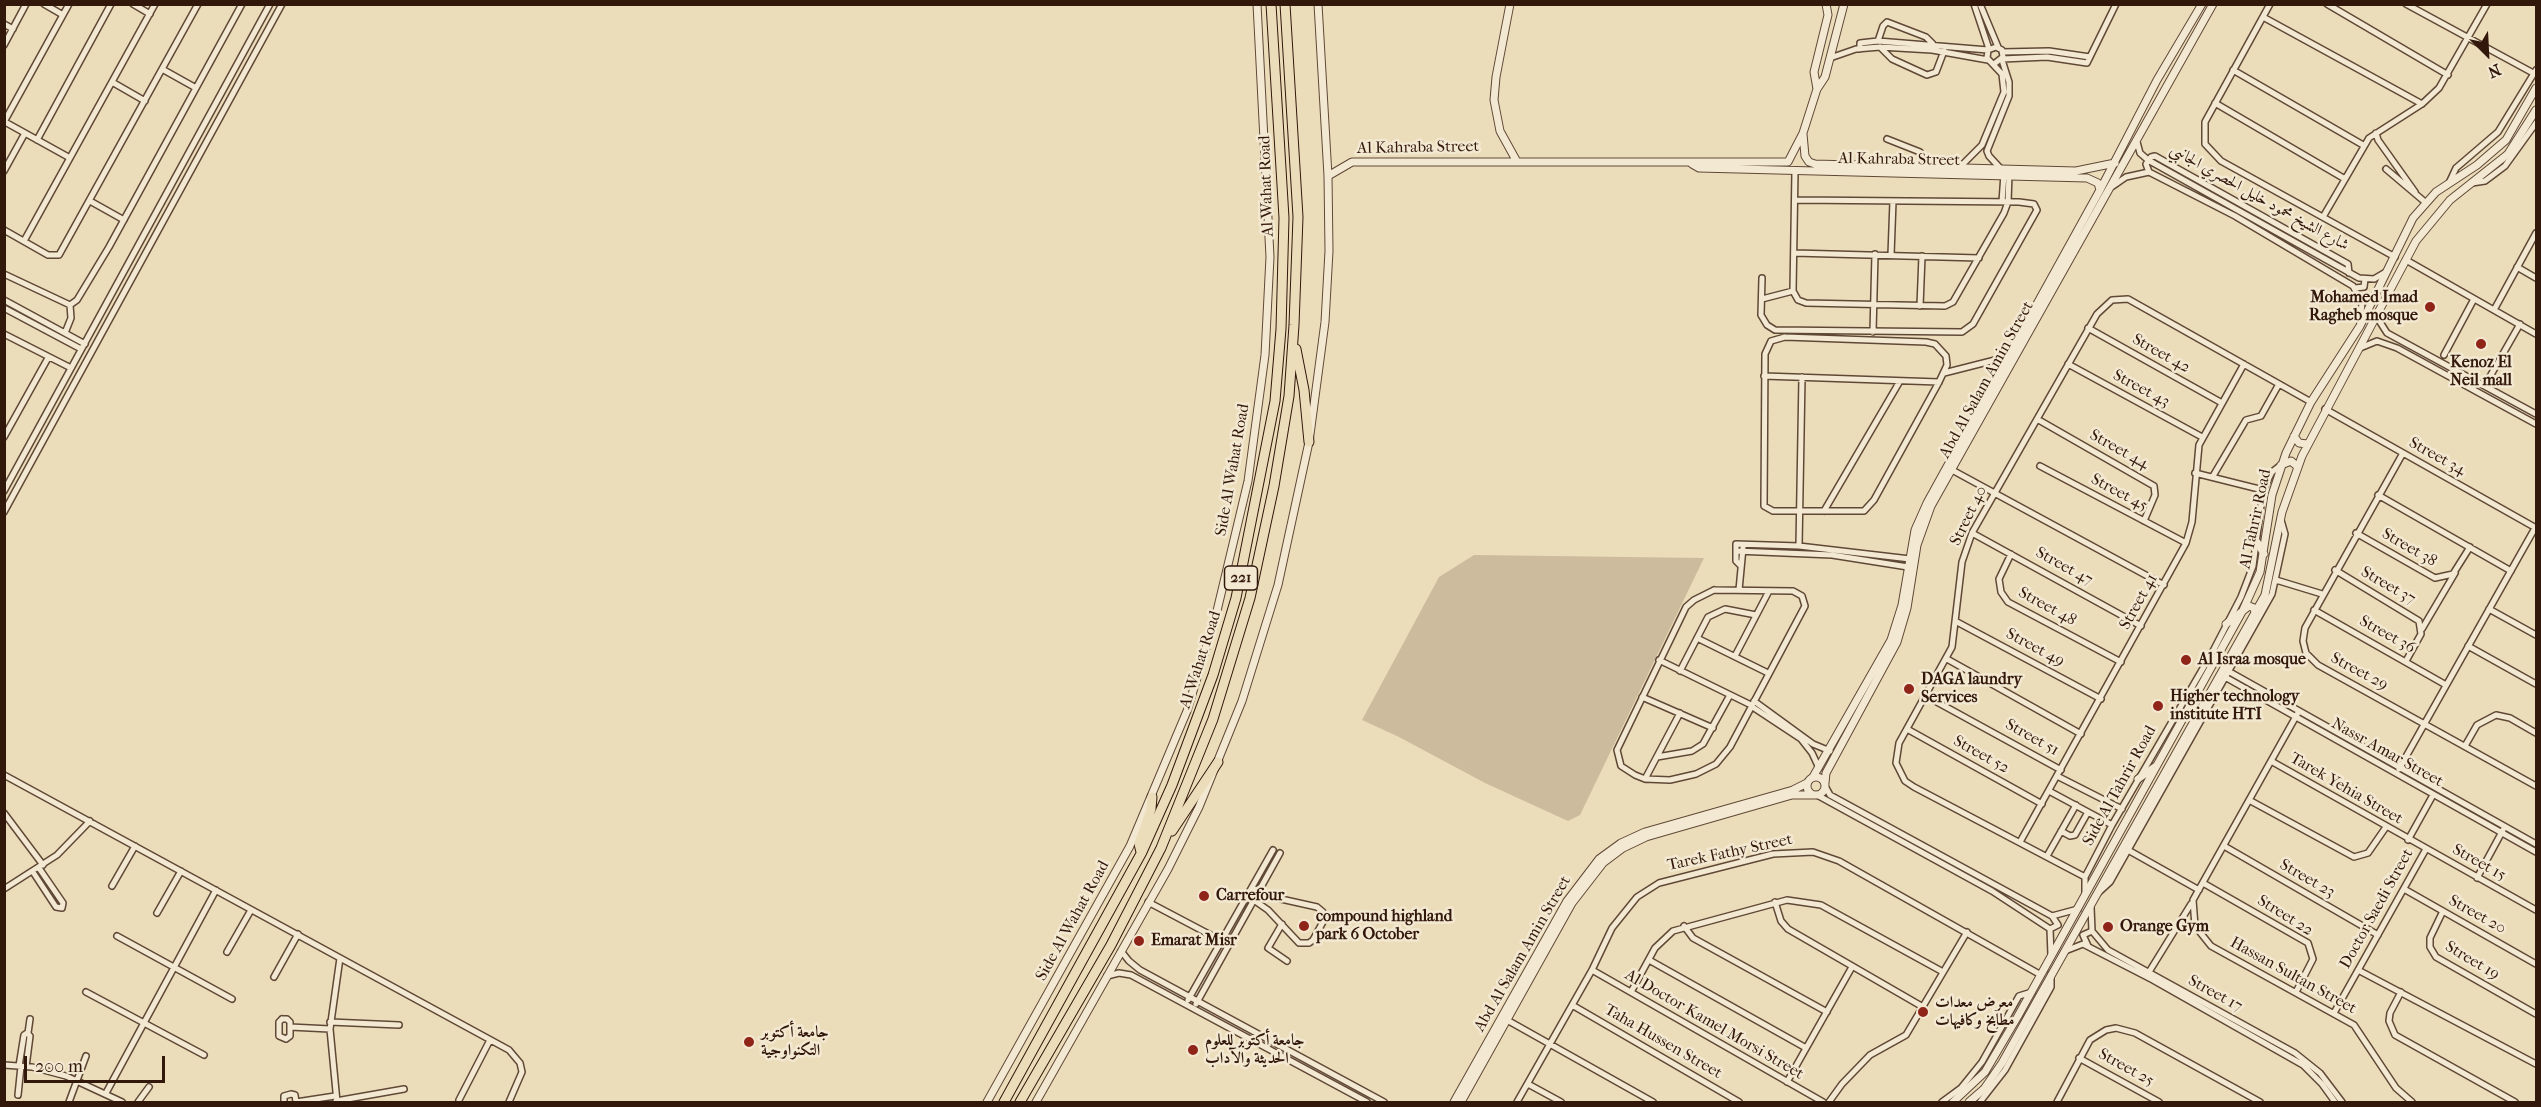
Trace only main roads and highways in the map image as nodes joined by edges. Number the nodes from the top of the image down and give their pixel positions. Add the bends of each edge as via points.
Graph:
1 (1271, 4) edge
2 (1285, 4) edge
3 (1293, 337) junction
4 (1309, 442) road end
5 (1218, 762) road end
6 (1152, 797) road end
7 (1161, 848) junction
8 (1142, 852) junction
9 (1032, 1052) junction
10 (1044, 1061) junction
11 (1021, 1073) junction
12 (1034, 1078) junction
13 (1004, 1102) edge
14 (1020, 1102) edge

1 - 8 highway, Al Wahat Road / 221 via 1284,218 1275,401 1246,553 1225,638 1172,785
2 - 3 highway, Al Wahat Road / 221 via 1298,217
3 - 4 highway
3 - 7 highway, Al Wahat Road / 221 via 1289,396 1250,598 1210,728
5 - 7 highway
6 - 8 highway via 1139,844
7 - 10 highway, Al Wahat Road / 221
8 - 9 highway, Al Wahat Road / 221
9 - 10 highway via 1036,1059
9 - 11 highway, Al Wahat Road / 221
10 - 12 highway, Al Wahat Road / 221
11 - 12 highway via 1030,1073
11 - 13 highway, Al Wahat Road / 221
12 - 14 highway, Al Wahat Road / 221

